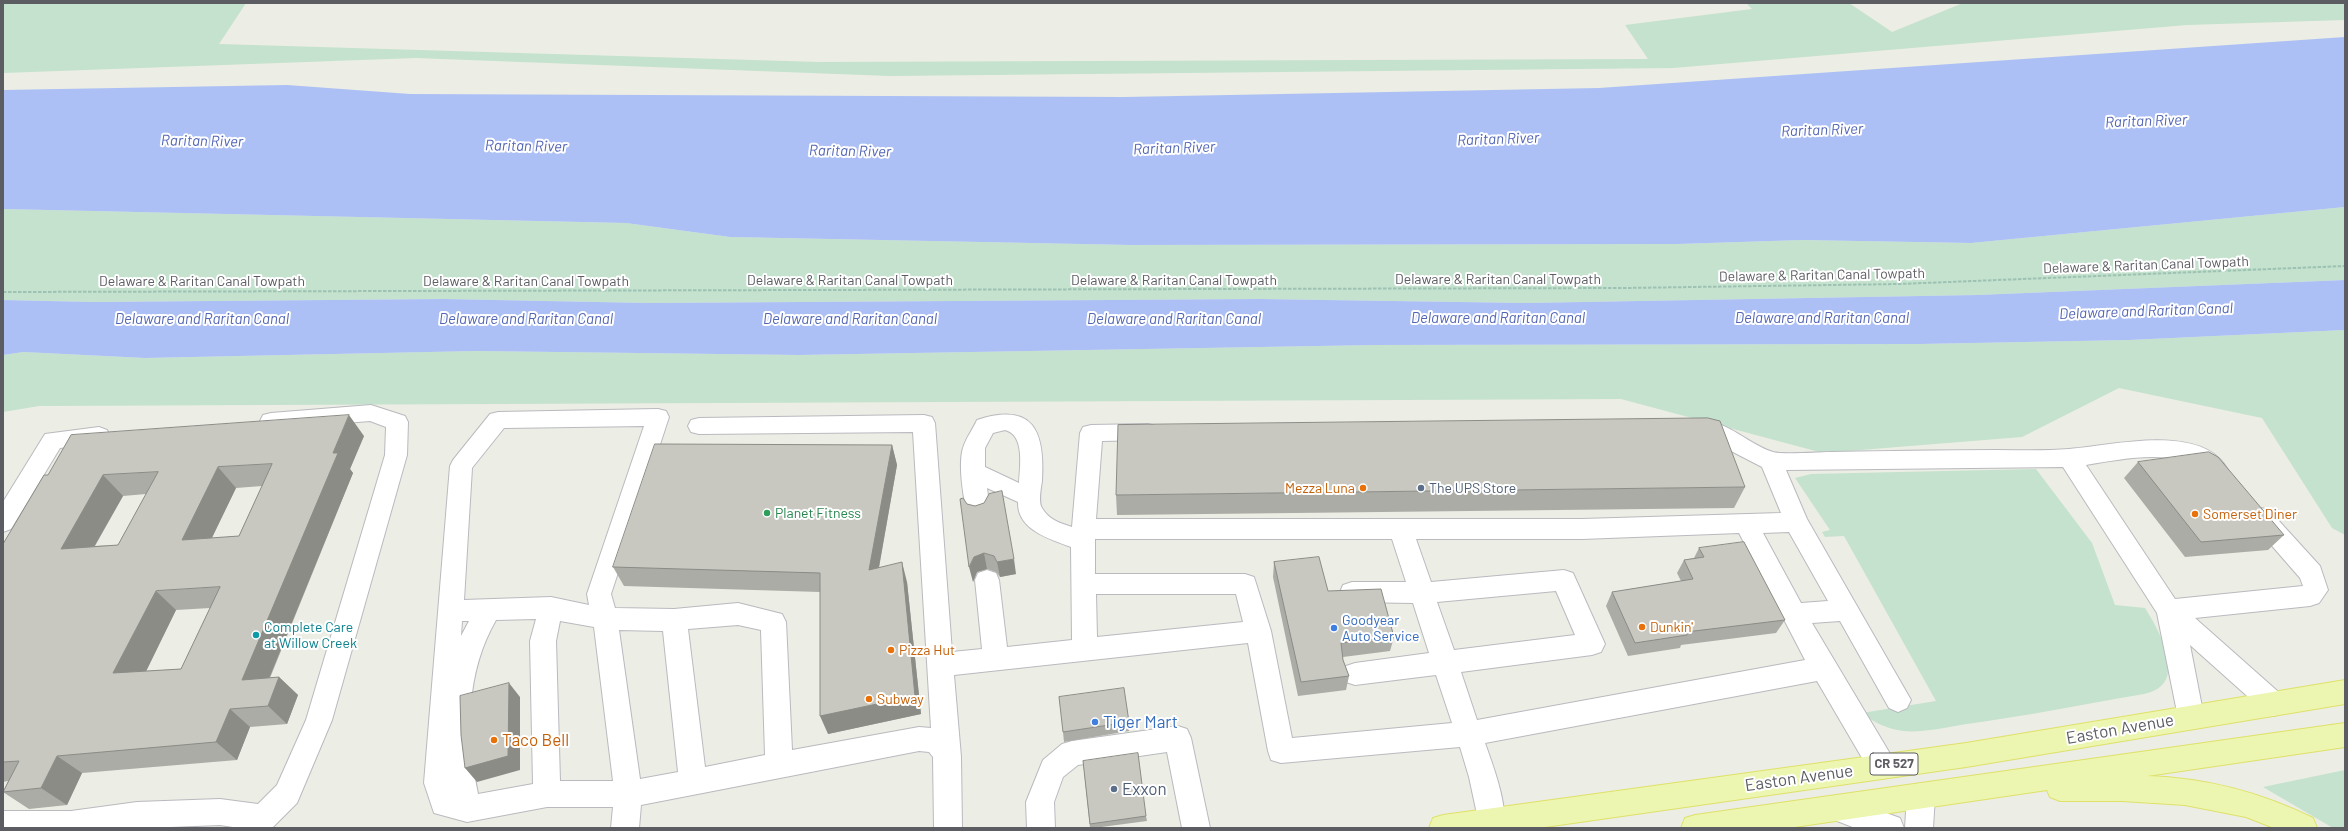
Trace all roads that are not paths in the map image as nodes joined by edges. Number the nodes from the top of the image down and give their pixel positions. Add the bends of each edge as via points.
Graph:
1 (252, 423) edge
2 (699, 426) dead end
3 (1674, 426) edge
4 (1168, 432) edge
5 (124, 434) edge
6 (2069, 458) junction
7 (1771, 461) junction
8 (973, 472) junction
9 (1028, 497) junction
10 (978, 511) edge
11 (3, 522) edge
12 (1796, 522) junction
13 (1746, 524) junction
14 (1401, 530) junction
15 (1084, 535) junction
16 (986, 580) dead end
17 (1083, 584) junction
18 (1335, 592) edge
19 (1422, 593) junction
20 (551, 608) junction
21 (489, 610) junction
22 (1846, 610) junction
23 (2169, 610) junction
24 (450, 611) junction
25 (1794, 614) junction
26 (605, 619) junction
27 (674, 620) junction
28 (1258, 631) junction
29 (1085, 650) junction
30 (996, 659) junction
31 (1445, 662) junction
32 (940, 665) junction
33 (1823, 668) junction
34 (1355, 674) dead end
35 (2345, 692) edge
36 (1898, 700) dead end
37 (2274, 704) junction
38 (2191, 717) junction
39 (1469, 734) junction
40 (2345, 735) edge
41 (946, 749) junction
42 (779, 766) junction
43 (1882, 766) junction
44 (693, 782) junction
45 (1968, 790) junction
46 (547, 794) junction
47 (628, 794) junction
48 (1922, 796) junction
49 (1837, 808) junction
50 (467, 809) junction
51 (1491, 821) junction
52 (258, 823) edge
53 (3, 824) edge
54 (76, 826) edge
55 (625, 828) edge
56 (948, 828) edge
57 (1041, 828) edge
58 (1196, 828) edge
59 (1442, 828) edge
60 (1695, 828) edge
61 (1890, 828) edge
62 (1919, 828) edge
63 (2303, 828) edge

1 - 52 lane via 371,413 397,422 396,455 320,720 287,794
2 - 32 lane via 924,423
3 - 7 lane via 1710,430
4 - 15 lane via 1091,433
5 - 11 lane via 53,440
6 - 7 lane
6 - 23 lane
6 - 23 lane via 2114,452 2180,449 2212,465 2310,573 2316,590 2310,596
7 - 12 lane
8 - 9 lane
8 - 9 lane via 974,448 985,426 1010,421 1022,427 1029,436 1031,470
8 - 10 lane
9 - 15 lane via 1029,509 1041,525
12 - 13 lane
12 - 22 lane
13 - 14 lane via 1582,529
13 - 25 lane
14 - 15 lane
14 - 19 lane
15 - 17 lane
16 - 30 lane
17 - 28 lane via 1245,584
17 - 29 lane
18 - 19 lane
19 - 31 lane
19 - 31 lane via 1564,580 1592,644
20 - 21 lane
20 - 26 lane
20 - 46 lane via 543,640
21 - 24 lane
21 - 50 lane via 470,644 457,696 460,777
22 - 25 lane
22 - 36 lane
23 - 37 lane
23 - 38 lane
24 - 26 lane via 461,466 498,420 658,418 599,594
24 - 50 lane via 438,783 444,804
25 - 33 lane
26 - 27 lane
26 - 47 lane
27 - 42 lane via 738,614 773,622
27 - 44 lane
28 - 29 lane
28 - 39 lane via 1281,751
29 - 30 lane
30 - 32 lane
31 - 34 lane
31 - 39 lane
32 - 41 lane
33 - 39 lane
33 - 43 lane
35 - 37 main road, Easton Avenue / CR 527
37 - 38 main road, Easton Avenue / CR 527
38 - 43 main road, Easton Avenue / CR 527 via 1966,755
39 - 51 lane via 1483,777
40 - 45 main road
41 - 42 lane via 940,743 920,739
41 - 56 lane
42 - 44 lane
43 - 51 main road, Easton Avenue / CR 527
44 - 47 lane
45 - 48 main road
45 - 63 main road via 2128,787 2181,792 2232,800 2287,819
46 - 47 lane
46 - 50 lane
47 - 55 lane
48 - 49 main road
48 - 62 lane
49 - 60 main road
49 - 61 lane
51 - 59 main road, Easton Avenue / CR 527
52 - 54 lane via 212,812 137,815
53 - 54 lane
57 - 58 lane via 1040,802 1053,769 1072,753 1178,738

